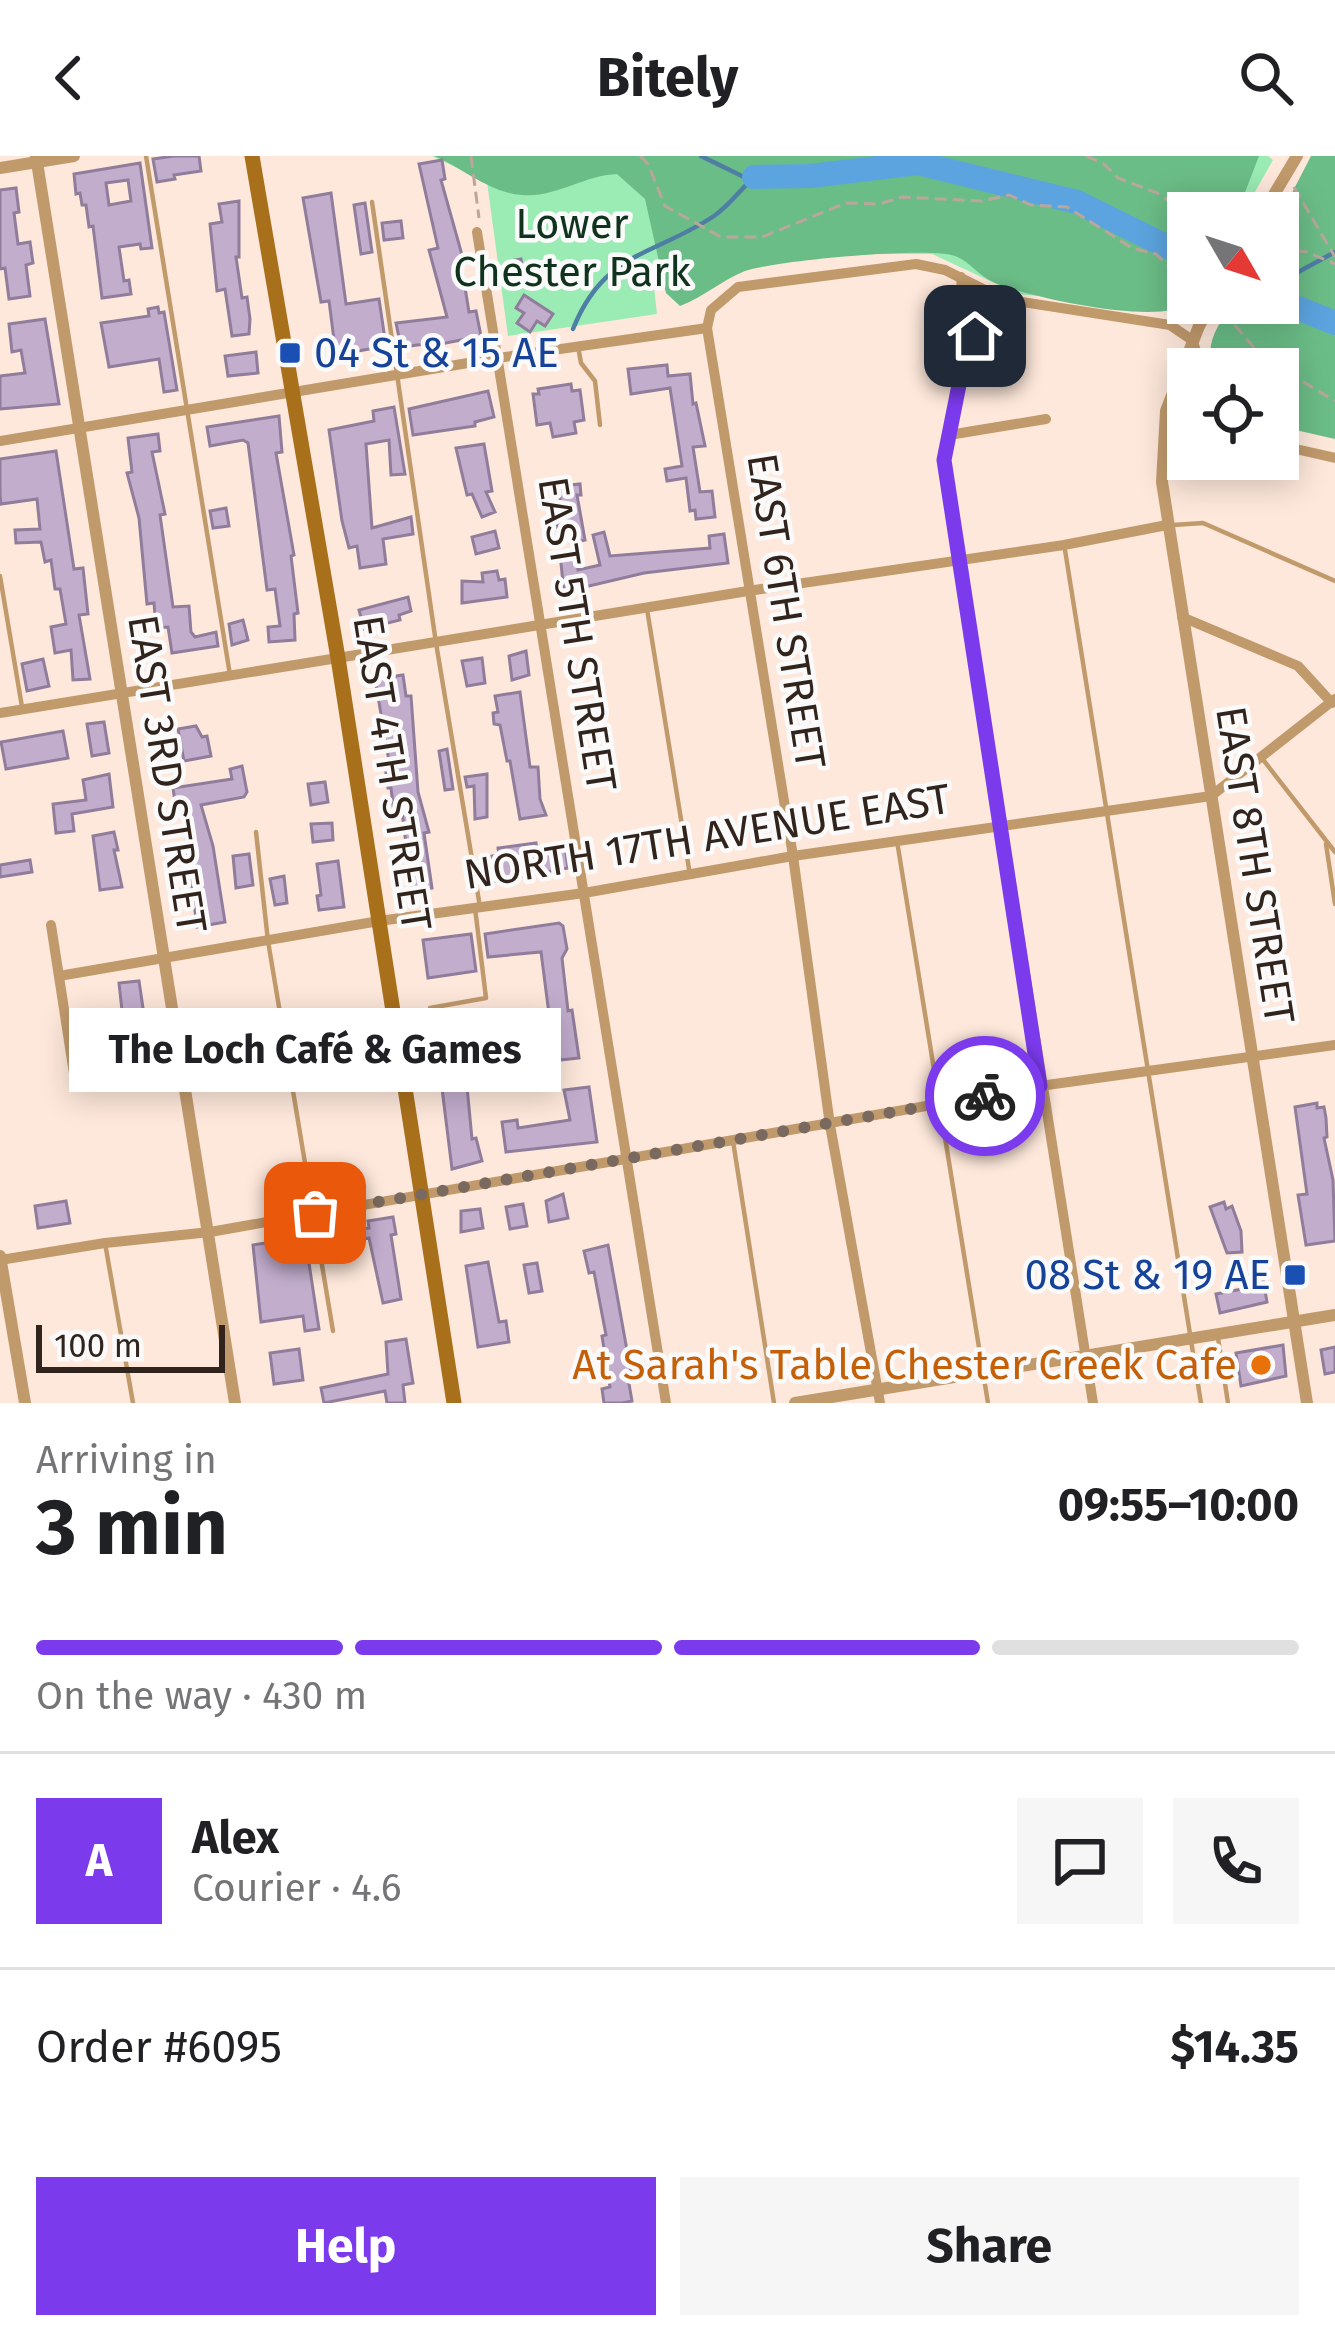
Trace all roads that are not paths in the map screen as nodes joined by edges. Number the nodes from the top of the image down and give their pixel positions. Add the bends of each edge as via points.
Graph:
1 (74, 156) edge
2 (146, 156) edge
3 (252, 156) edge
4 (1297, 156) edge
5 (36, 159) edge
6 (0, 168) edge
7 (1279, 192) edge
8 (372, 202) dead end
9 (477, 232) road end
10 (961, 277) junction
11 (1004, 299) junction
12 (1200, 324) edge
13 (707, 328) junction
14 (1192, 340) junction
15 (578, 346) junction
16 (1195, 348) edge
17 (966, 350) junction
18 (498, 358) junction
19 (396, 376) junction
20 (293, 395) junction
21 (187, 410) junction
22 (1046, 419) dead end
23 (600, 425) dead end
24 (78, 426) junction
25 (949, 436) junction
26 (0, 442) edge
27 (1299, 450) edge
28 (1335, 458) edge
29 (1167, 525) junction
30 (1064, 545) junction
31 (958, 560) junction
32 (0, 576) edge
33 (1335, 581) edge
34 (748, 591) junction
35 (646, 608) junction
36 (1182, 617) junction
37 (544, 626) junction
38 (436, 643) junction
39 (338, 658) junction
40 (230, 676) junction
41 (121, 694) junction
42 (1334, 702) edge
43 (22, 710) junction
44 (0, 713) edge
45 (1261, 757) junction
46 (1211, 796) junction
47 (1107, 810) junction
48 (1003, 825) junction
49 (256, 832) dead end
50 (1324, 838) junction
51 (897, 841) junction
52 (1335, 852) edge
53 (793, 856) junction
54 (690, 874) junction
55 (584, 893) junction
56 (1335, 904) edge
57 (478, 907) junction
58 (379, 921) junction
59 (51, 925) dead end
60 (268, 941) junction
61 (163, 957) junction
62 (58, 976) junction
63 (430, 1008) dead end
64 (1335, 1045) edge
65 (1252, 1059) junction
66 (1150, 1072) junction
67 (75, 1080) dead end
68 (1040, 1086) junction
69 (940, 1104) junction
70 (830, 1125) junction
71 (733, 1141) junction
72 (626, 1158) junction
73 (420, 1194) junction
74 (315, 1213) junction
75 (210, 1232) junction
76 (105, 1243) junction
77 (0, 1259) edge
78 (1335, 1316) edge
79 (5, 1318) edge
80 (1294, 1322) junction
81 (333, 1330) dead end
82 (1217, 1336) junction
83 (1191, 1340) junction
84 (1086, 1357) junction
85 (984, 1372) junction
86 (879, 1396) edge
87 (25, 1403) edge
88 (133, 1403) edge
89 (235, 1403) edge
90 (454, 1403) edge
91 (666, 1403) edge
92 (774, 1403) edge
93 (795, 1403) edge
94 (988, 1403) edge
95 (1093, 1403) edge
96 (1201, 1403) edge
97 (1228, 1403) edge
98 (1307, 1403) edge

1 - 5 street
2 - 21 lane
3 - 20 main road, EAST 4TH STREET
4 - 7 street
5 - 6 street
5 - 24 street, EAST 3RD STREET
8 - 19 lane
9 - 18 street, EAST 5TH STREET
10 - 11 street
10 - 13 street via 916,264 739,286 711,310
10 - 17 street
11 - 14 street via 1160,321
11 - 17 street
12 - 14 street, EAST 8TH STREET, bridge
13 - 15 street
13 - 34 street, EAST 6TH STREET
14 - 16 street
14 - 29 street, EAST 8TH STREET via 1162,438
15 - 18 street
15 - 23 lane via 595,381
17 - 25 street
18 - 19 street
18 - 37 street, EAST 5TH STREET
19 - 20 street
19 - 38 lane
20 - 21 street
20 - 39 main road, EAST 4TH STREET
21 - 24 street
21 - 40 lane
22 - 25 street
24 - 26 street
24 - 41 street, EAST 3RD STREET
25 - 31 street via 944,460
27 - 28 street
29 - 30 street
29 - 33 lane via 1203,523
29 - 36 street, EAST 8TH STREET
30 - 31 street
30 - 47 lane
31 - 34 street
31 - 48 street
32 - 43 lane
34 - 35 street
34 - 53 street, EAST 6TH STREET
35 - 37 street
35 - 54 lane
36 - 42 street via 1298,666
36 - 46 street, EAST 8TH STREET
37 - 38 street
37 - 55 street, EAST 5TH STREET
38 - 39 street
38 - 57 lane
39 - 40 street
39 - 58 main road, EAST 4TH STREET
40 - 41 street
41 - 43 street
41 - 61 street, EAST 3RD STREET
42 - 45 street
43 - 44 street
45 - 46 street
45 - 50 lane
46 - 47 street, NORTH 17TH AVENUE EAST
46 - 65 street, EAST 8TH STREET
47 - 48 street, NORTH 17TH AVENUE EAST
47 - 66 lane
48 - 51 street, NORTH 17TH AVENUE EAST
48 - 68 street
49 - 60 lane
50 - 52 lane
50 - 56 lane
51 - 53 street, NORTH 17TH AVENUE EAST
51 - 69 lane
53 - 54 street, NORTH 17TH AVENUE EAST
53 - 70 street, EAST 6TH STREET
54 - 55 street, NORTH 17TH AVENUE EAST
55 - 57 street, NORTH 17TH AVENUE EAST
55 - 72 street, EAST 5TH STREET
57 - 58 street, NORTH 17TH AVENUE EAST
57 - 63 lane via 487,998
58 - 60 street, NORTH 17TH AVENUE EAST
58 - 73 main road, EAST 4TH STREET
59 - 62 street
60 - 61 street, NORTH 17TH AVENUE EAST
60 - 74 lane
61 - 62 street, NORTH 17TH AVENUE EAST
61 - 75 street, EAST 3RD STREET
62 - 67 street
64 - 65 street
65 - 66 street
65 - 80 street, EAST 8TH STREET
66 - 68 street
66 - 83 lane
68 - 69 street
68 - 84 street
69 - 70 street
69 - 85 lane
70 - 71 street
70 - 86 street, EAST 6TH STREET
71 - 72 street
71 - 92 lane
72 - 73 street
72 - 91 street, EAST 5TH STREET
73 - 74 street
73 - 90 main road, EAST 4TH STREET
74 - 75 street
74 - 81 lane
75 - 76 street
75 - 89 street, EAST 3RD STREET
76 - 77 street
76 - 88 lane
77 - 79 street
78 - 80 street
79 - 87 street
80 - 82 street
80 - 98 street, EAST 8TH STREET
82 - 83 street
82 - 97 lane
83 - 84 street
83 - 96 lane
84 - 85 street
84 - 95 street
85 - 86 street
85 - 94 lane
86 - 93 street

